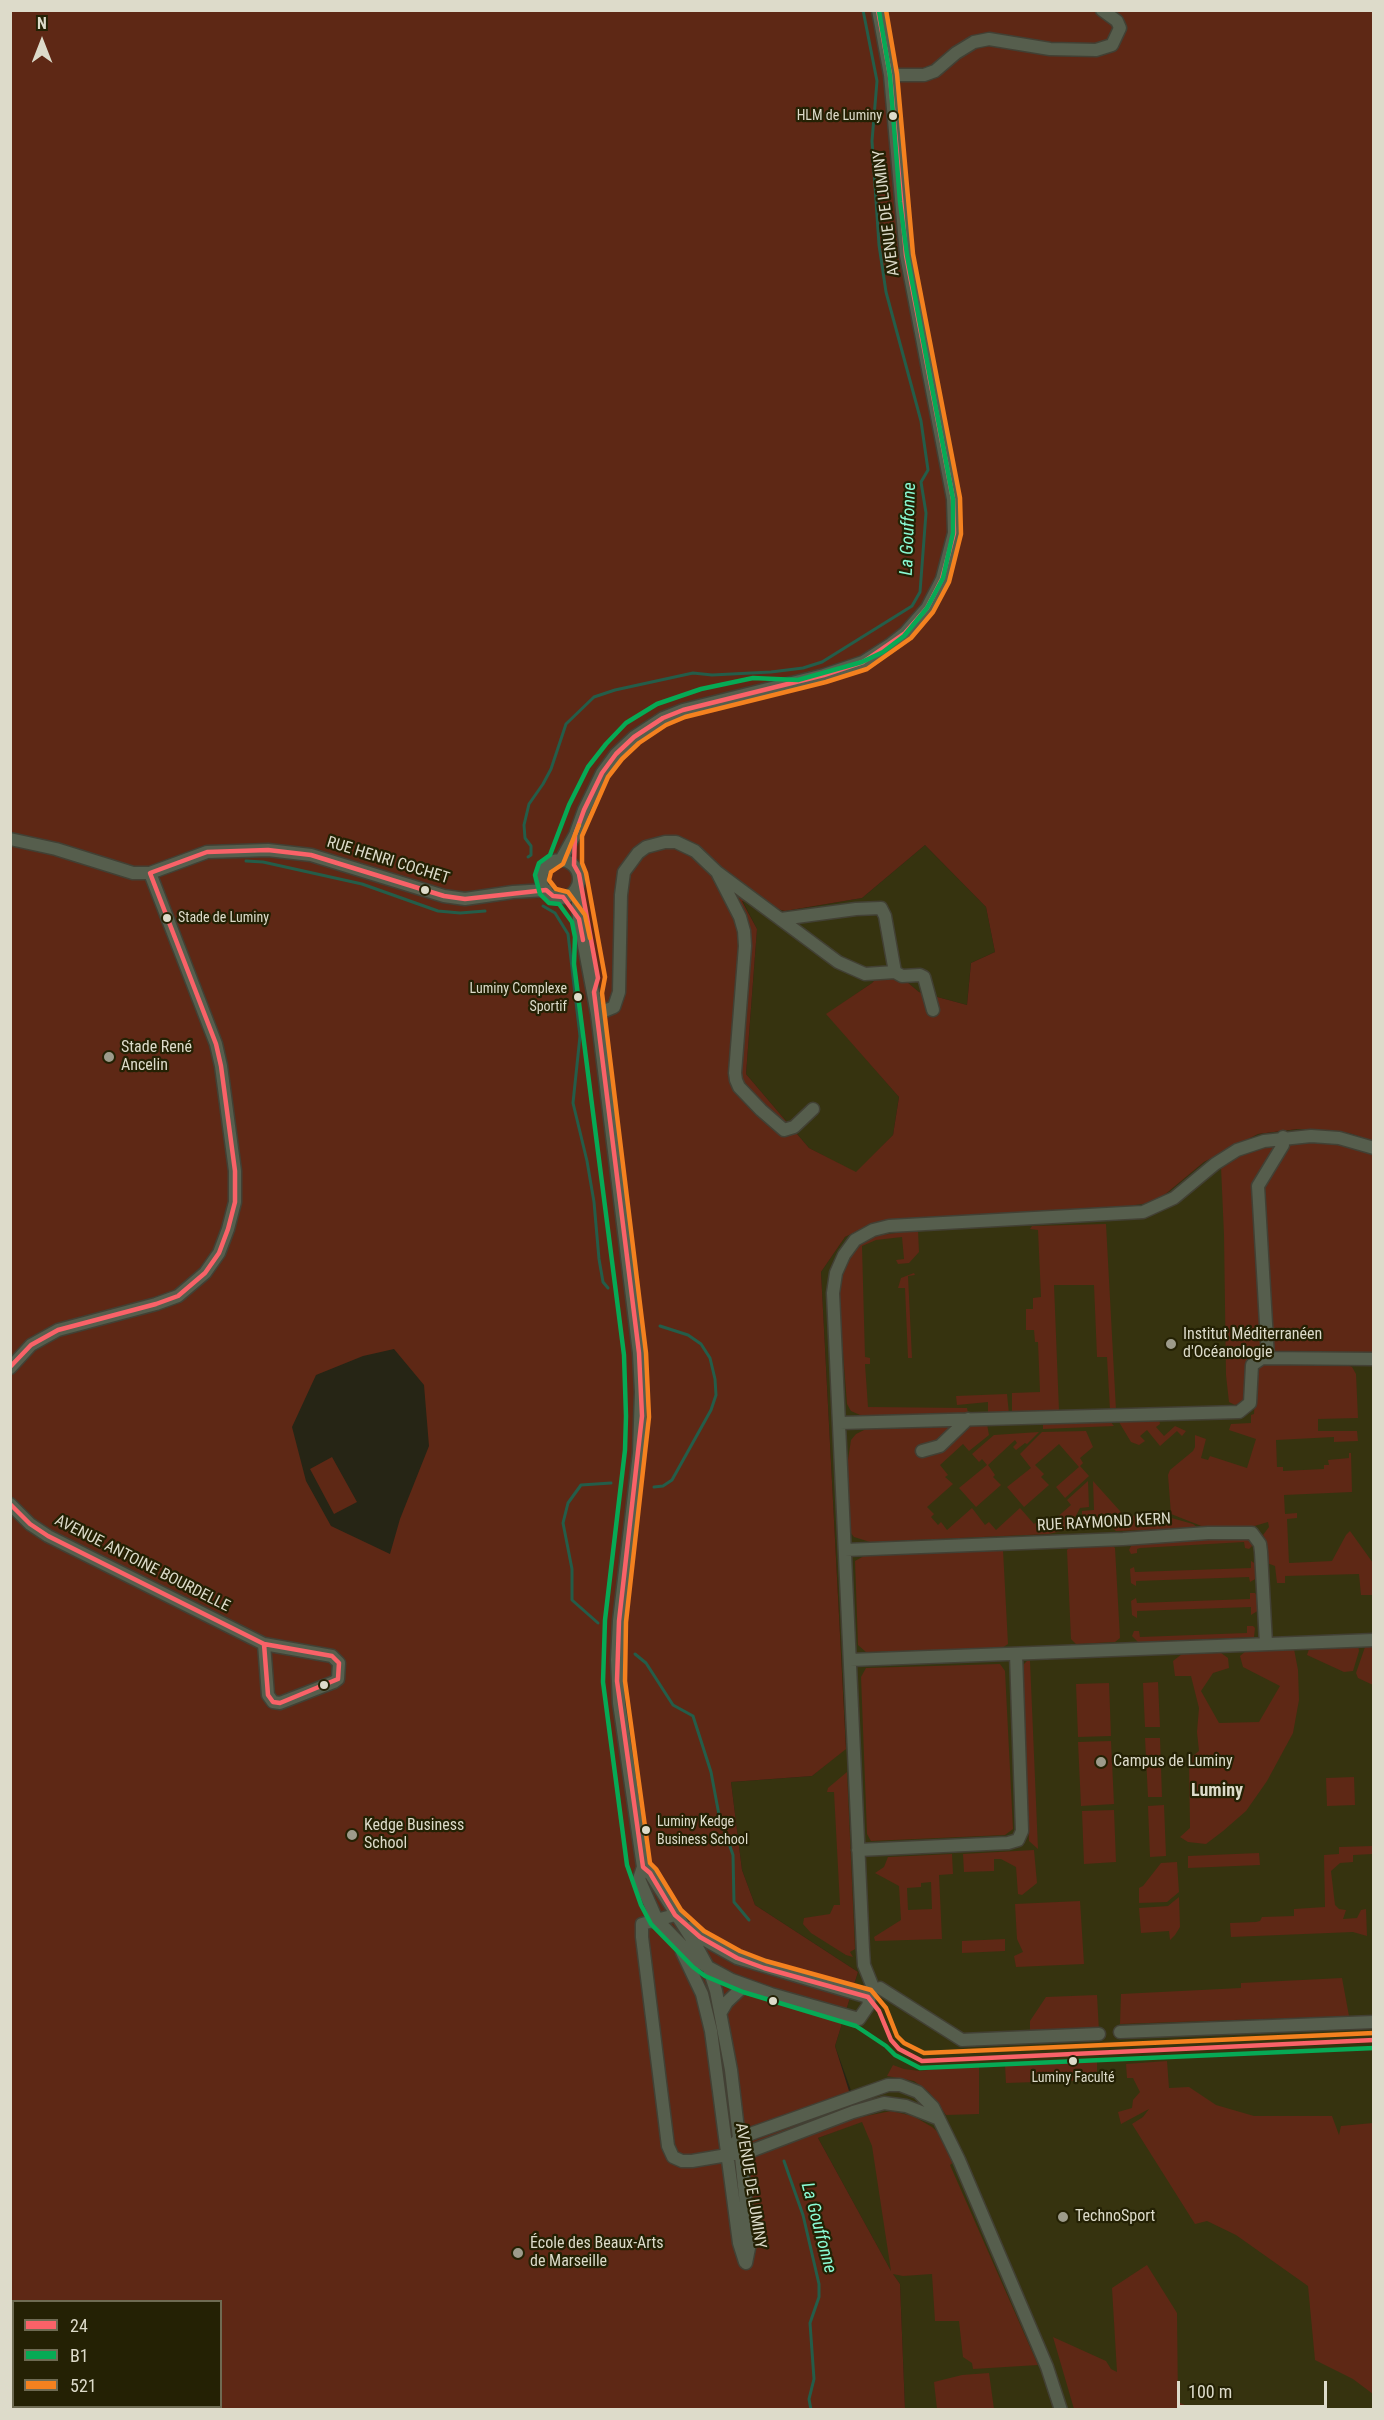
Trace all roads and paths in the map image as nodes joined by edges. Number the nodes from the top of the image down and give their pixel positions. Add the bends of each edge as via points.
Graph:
1 (878, 10) edge
2 (1102, 10) edge
3 (890, 75) junction
4 (575, 835) junction
5 (10, 839) edge
6 (561, 860) junction
7 (574, 865) junction
8 (717, 872) junction
9 (150, 873) junction
10 (542, 876) junction
11 (577, 887) junction
12 (546, 890) junction
13 (513, 892) junction
14 (563, 897) junction
15 (579, 919) junction
16 (781, 919) junction
17 (895, 972) junction
18 (933, 1010) dead end
19 (597, 1014) junction
20 (813, 1108) dead end
21 (1283, 1137) junction
22 (1374, 1148) edge
23 (1268, 1358) junction
24 (1374, 1359) edge
25 (10, 1368) edge
26 (968, 1419) junction
27 (840, 1423) junction
28 (922, 1450) dead end
29 (10, 1504) edge
30 (845, 1551) junction
31 (1374, 1640) edge
32 (264, 1644) junction
33 (1266, 1644) junction
34 (1016, 1654) junction
35 (850, 1660) junction
36 (858, 1850) junction
37 (643, 1867) junction
38 (675, 1915) junction
39 (657, 1920) junction
40 (676, 1941) junction
41 (709, 1969) junction
42 (746, 1985) junction
43 (829, 1986) junction
44 (880, 1988) dead end
45 (868, 1997) junction
46 (823, 2008) junction
47 (722, 2012) junction
48 (1374, 2022) edge
49 (1120, 2032) dead end
50 (1099, 2034) dead end
51 (939, 2119) junction
52 (739, 2138) junction
53 (740, 2153) junction
54 (727, 2154) junction
55 (1061, 2409) edge

1 - 3 street, AVENUE DE LUMINY
2 - 3 street via 1117,21 1119,28 1112,45 1096,50 1050,49 989,39 974,42 935,71 924,75
3 - 4 street, AVENUE DE LUMINY via 906,255 953,499 954,533 942,579 927,608 905,633 862,662 683,710 634,737 602,773
4 - 6 street, AVENUE DE LUMINY
4 - 7 street, AVENUE DE LUMINY
5 - 9 street via 133,873
6 - 7 street
6 - 10 street via 548,864
7 - 11 street via 579,878
8 - 16 street
8 - 19 street via 695,850 676,843 646,848 630,862 621,889 618,1000 614,1007
8 - 20 street via 744,931 736,1080 784,1130 794,1127
9 - 13 street, RUE HENRI COCHET via 207,852 268,850 311,855 444,896 465,899
9 - 25 street via 216,1044 236,1202 219,1253 187,1290 156,1304 71,1325 44,1336
10 - 12 street
10 - 13 street, RUE HENRI COCHET
11 - 14 street
11 - 15 street, AVENUE DE LUMINY
12 - 13 street, RUE HENRI COCHET
12 - 14 street
14 - 15 street, AVENUE DE LUMINY
15 - 19 street, AVENUE DE LUMINY
16 - 17 street via 838,963 865,974
16 - 17 street via 881,908
17 - 18 street via 924,977
19 - 37 street, AVENUE DE LUMINY via 639,1353 639,1453 619,1621 617,1681
21 - 22 street via 1339,1138
21 - 23 street via 1283,1145 1258,1186
21 - 27 street via 1237,1150 1174,1198 1143,1212 906,1224 873,1230 855,1240 836,1273 833,1293
23 - 24 street
23 - 26 street via 1252,1365 1250,1403 1239,1412
26 - 27 street
26 - 28 street via 940,1446
27 - 30 street
29 - 32 street, AVENUE ANTOINE BOURDELLE via 48,1536
30 - 33 street, RUE RAYMOND KERN via 1252,1533 1261,1552
30 - 35 street
31 - 33 street
32 - 32 street, AVENUE ANTOINE BOURDELLE via 268,1695 273,1702 280,1703 338,1678 339,1663 332,1656
33 - 34 street
34 - 35 street
34 - 36 street via 1022,1831 1018,1840
35 - 36 street
36 - 45 street via 864,1965 872,1985
37 - 38 street, AVENUE DE LUMINY
37 - 39 street, AVENUE DE LUMINY via 639,1879
38 - 39 street
38 - 41 street, AVENUE DE LUMINY
38 - 43 street, AVENUE DE LUMINY via 700,1937 737,1958
39 - 40 street, AVENUE DE LUMINY
39 - 54 street via 642,1924 642,1937 668,2145 673,2157 682,2161
40 - 41 street, AVENUE DE LUMINY
40 - 54 street, AVENUE DE LUMINY via 705,2003
41 - 42 street, AVENUE DE LUMINY
41 - 47 street, AVENUE DE LUMINY
42 - 46 street, AVENUE DE LUMINY
42 - 47 street
43 - 45 street, AVENUE DE LUMINY
43 - 46 street
44 - 50 street via 962,2040
45 - 46 street, AVENUE DE LUMINY via 868,2006 859,2019
47 - 52 street, AVENUE DE LUMINY
48 - 49 street
51 - 52 street via 918,2092 888,2085
51 - 53 street via 906,2106 884,2103
51 - 55 street via 983,2214
52 - 53 street, AVENUE DE LUMINY
52 - 54 street
53 - 54 street
53 - 54 street, AVENUE DE LUMINY via 750,2243 746,2263 739,2243

